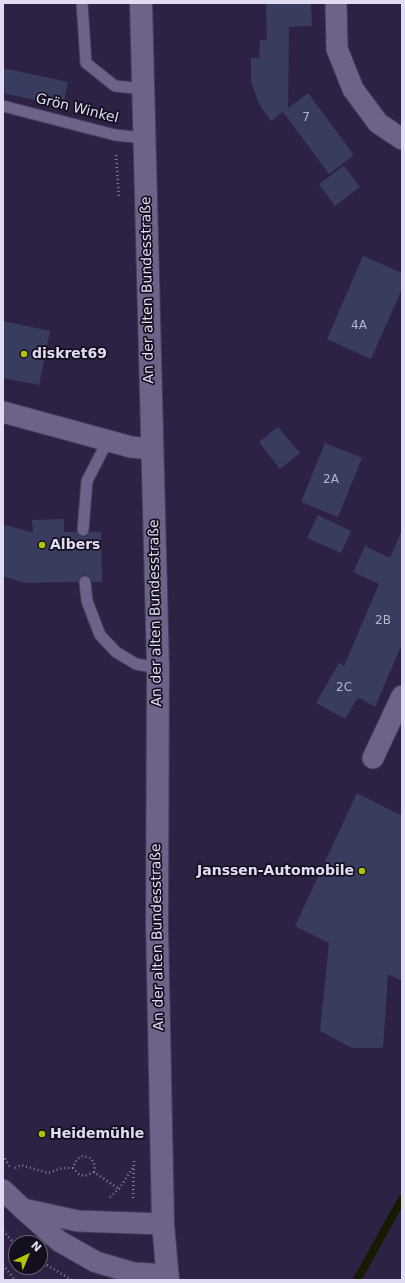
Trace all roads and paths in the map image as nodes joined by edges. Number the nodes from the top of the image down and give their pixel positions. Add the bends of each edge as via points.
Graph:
1 (82, 3) edge
2 (141, 3) edge
3 (336, 3) edge
4 (143, 89) junction
5 (3, 106) edge
6 (144, 138) junction
7 (402, 138) edge
8 (3, 412) edge
9 (108, 440) junction
10 (152, 449) junction
11 (83, 530) dead end
12 (85, 582) dead end
13 (158, 668) junction
14 (402, 696) edge
15 (373, 758) dead end
16 (3, 1155) edge
17 (134, 1166) dead end
18 (73, 1168) junction
19 (94, 1172) junction
20 (119, 1189) junction
21 (3, 1190) edge
22 (109, 1197) dead end
23 (23, 1209) junction
24 (163, 1224) junction
25 (3, 1265) edge
26 (48, 1266) edge
27 (168, 1278) edge
28 (15, 1280) edge
29 (72, 1280) edge

1 - 4 lane via 86,63 115,86
2 - 4 street, An der alten Bundesstraße
3 - 7 street via 337,49 353,89 378,123
4 - 6 street, An der alten Bundesstraße
5 - 6 lane, Grön Winkel via 116,134
6 - 10 street, An der alten Bundesstraße
8 - 9 street
9 - 10 street via 131,447
9 - 11 lane via 87,481
10 - 13 street, An der alten Bundesstraße
12 - 13 lane via 87,601 100,635 116,652 136,664
13 - 24 street, An der alten Bundesstraße via 157,925
14 - 15 street
16 - 18 path via 12,1169 21,1165 48,1173 62,1168
17 - 20 path
18 - 19 path via 86,1176
18 - 19 path via 81,1156 91,1158 95,1166
19 - 20 path
20 - 22 path
21 - 23 street
23 - 24 street via 78,1221
23 - 27 street via 58,1241 96,1262
24 - 27 street, An der alten Bundesstraße
25 - 28 path
26 - 29 path

